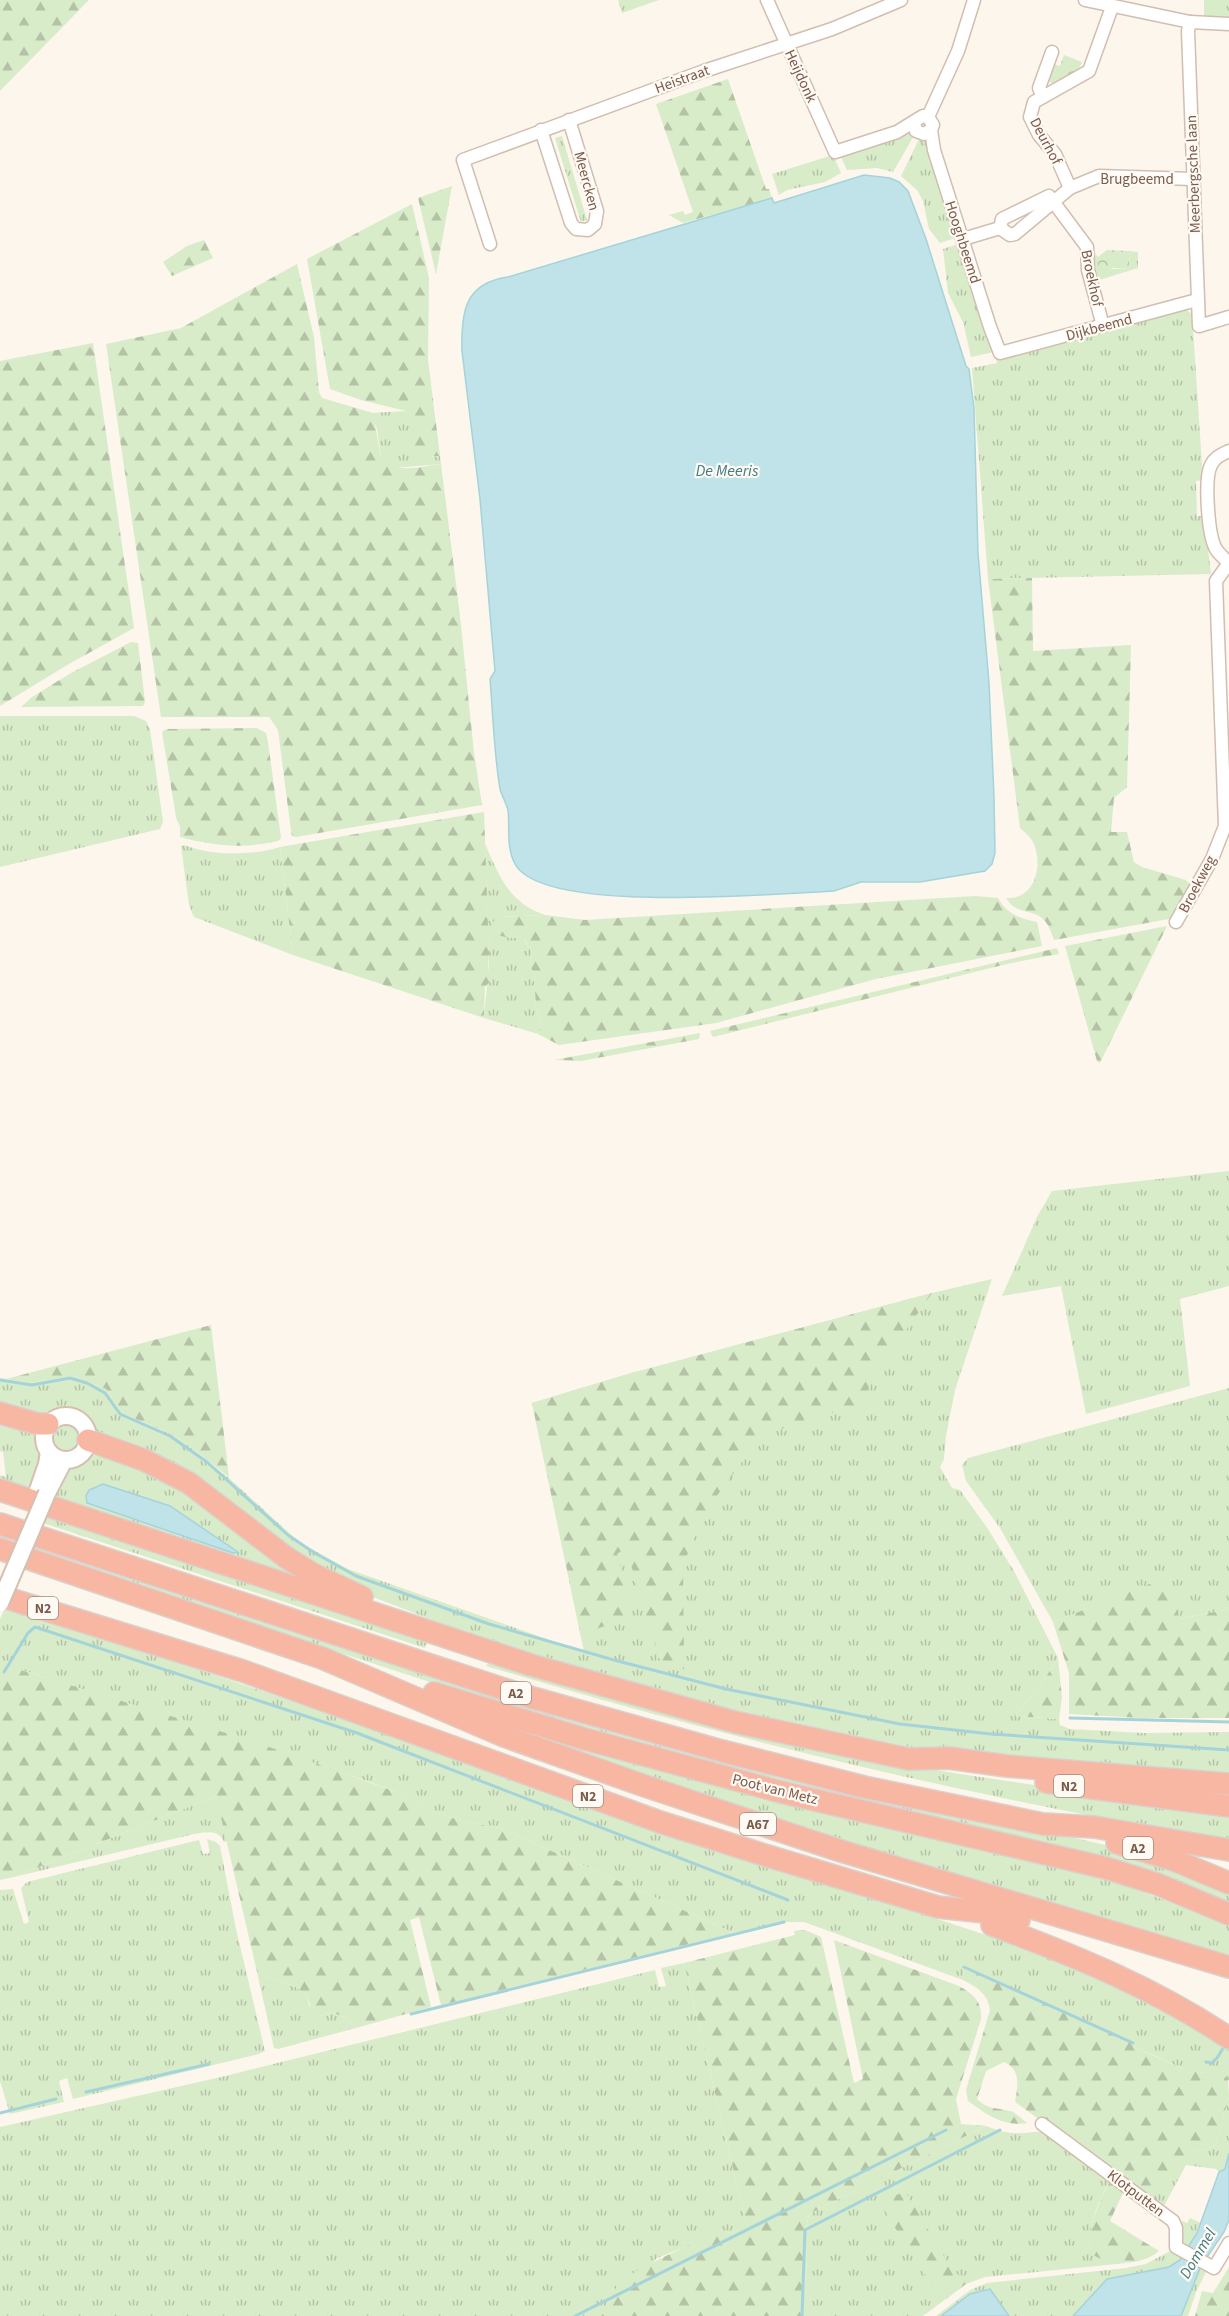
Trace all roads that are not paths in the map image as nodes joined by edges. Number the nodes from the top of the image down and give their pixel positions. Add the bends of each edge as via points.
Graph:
1 (767, 0) edge
2 (901, 0) edge
3 (974, 0) edge
4 (1085, 0) edge
5 (1112, 7) junction
6 (1190, 22) junction
7 (1229, 24) edge
8 (786, 44) junction
9 (1052, 52) dead end
10 (1043, 98) junction
11 (928, 117) junction
12 (569, 120) junction
13 (914, 123) junction
14 (541, 130) junction
15 (931, 130) junction
16 (1193, 179) junction
17 (1070, 188) junction
18 (1053, 203) junction
19 (963, 239) junction
20 (490, 244) dead end
21 (1197, 300) junction
22 (1229, 317) edge
23 (1103, 326) junction
24 (1000, 353) joint
25 (1229, 451) edge
26 (1229, 563) edge
27 (1176, 922) dead end
28 (0, 1413) edge
29 (48, 1424) junction
30 (88, 1440) junction
31 (56, 1456) junction
32 (0, 1490) edge
33 (43, 1491) junction
34 (0, 1524) edge
35 (0, 1549) edge
36 (0, 1584) edge
37 (0, 1594) edge
38 (0, 1604) edge
39 (440, 1636) junction
40 (322, 1658) junction
41 (909, 1759) junction
42 (1229, 1784) edge
43 (1229, 1806) edge
44 (1043, 1824) junction
45 (1229, 1850) edge
46 (1229, 1883) edge
47 (938, 1907) junction
48 (1229, 1914) edge
49 (1205, 1961) junction
50 (1229, 1967) edge
51 (1229, 2038) edge
52 (1042, 2124) dead end
53 (1229, 2243) edge

1 - 8 street, Heijdonk
2 - 8 street, Heistraat
3 - 11 street via 958,51
4 - 5 street
5 - 6 street
5 - 10 street, Deurhof via 1089,71
6 - 7 street
6 - 16 street, Meerbergsche laan
8 - 12 street, Heistraat
8 - 13 street, Heijdonk via 835,152
9 - 10 street, Deurhof via 1039,88
10 - 17 street, Deurhof via 1034,102 1030,117 1055,154
11 - 13 street
11 - 15 street via 933,125
12 - 14 street, Heistraat
12 - 14 street, Meercken via 597,211 595,224 588,230 576,229 571,223
13 - 15 street via 920,134
14 - 20 street, Heistraat via 463,160
15 - 19 street, Hooghbeemd
16 - 17 street, Brugbeemd via 1100,176
16 - 21 street, Meerbergsche laan
17 - 18 street, Brugbeemd
18 - 19 street via 1049,195 1002,219 1000,228
18 - 23 street, Broekhof via 1087,247 1088,270
19 - 24 street, Hooghbeemd
21 - 22 street, Meerbergsche laan via 1199,326
21 - 23 street, Dijkbeemd
23 - 24 street, Dijkbeemd
25 - 26 street via 1215,458 1208,480 1211,538
26 - 27 street, Broekweg via 1216,581 1224,826 1212,859
28 - 29 highway
29 - 30 street via 59,1416 72,1416 83,1424
29 - 31 street via 43,1440
30 - 31 street via 78,1457
30 - 39 highway, N2 via 170,1472 287,1558
31 - 33 street
32 - 39 highway, N2
33 - 36 street
33 - 38 street, bridge
34 - 44 highway, A2 via 540,1700 853,1784
35 - 40 highway, A2
37 - 47 highway, N2 via 243,1671 671,1825
39 - 41 highway, N2 via 713,1716
40 - 48 highway, Poot van Metz / A2 via 649,1757 1106,1868
40 - 49 highway, A67 via 504,1736 653,1789 841,1851
41 - 42 highway via 949,1758
41 - 43 highway, N2 via 1118,1794
44 - 45 highway via 1094,1827
44 - 46 highway, A2 via 1150,1852
47 - 49 highway, N2 via 994,1913 1159,1956
47 - 51 highway, N2 via 1099,1967 1194,2015
49 - 50 highway, A67
52 - 53 street, Klotputten via 1173,2222 1176,2247 1181,2251 1211,2266

